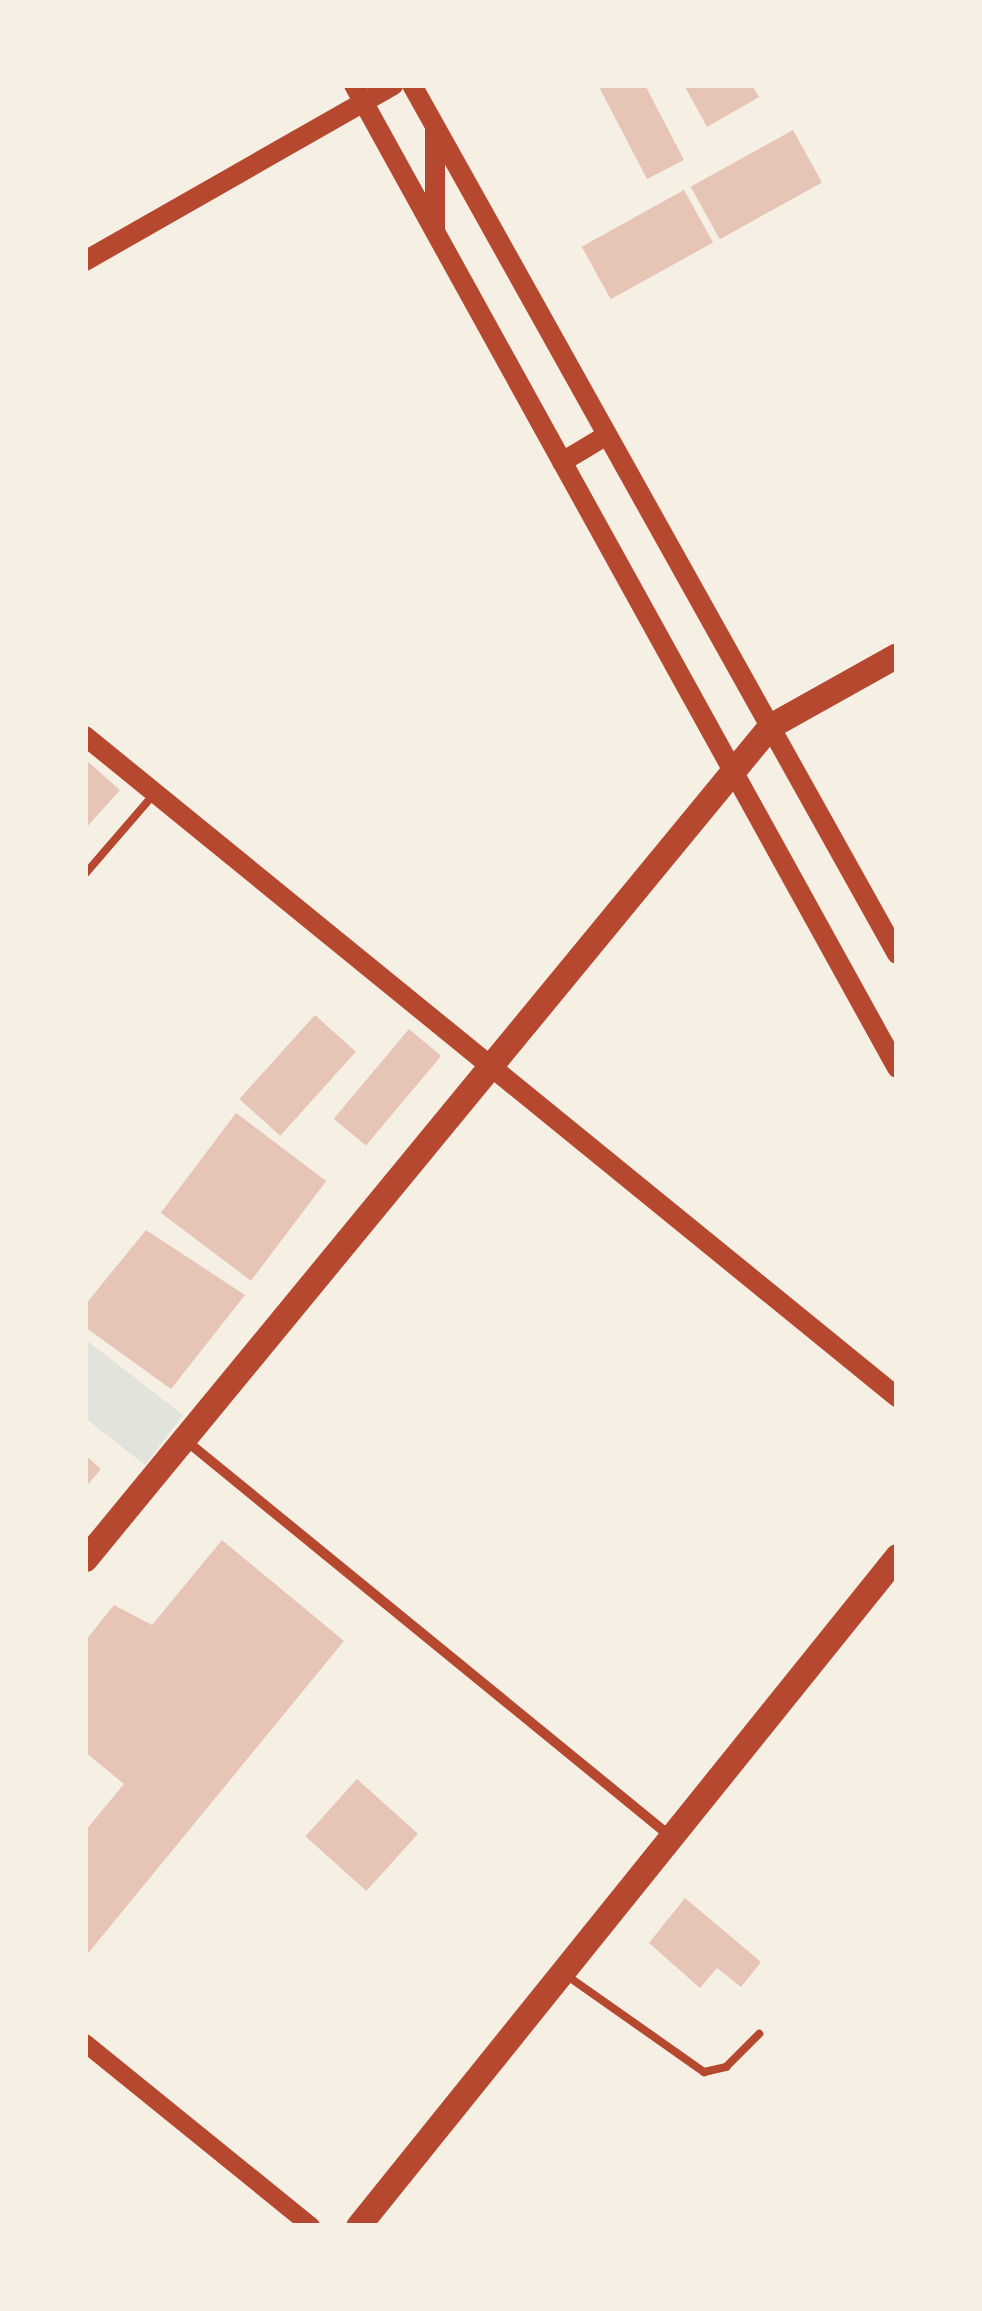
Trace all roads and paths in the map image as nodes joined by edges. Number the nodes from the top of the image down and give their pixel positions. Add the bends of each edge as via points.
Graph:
1 (393, 85) edge
2 (412, 85) edge
3 (358, 94) edge
4 (435, 125) junction
5 (435, 232) junction
6 (85, 261) edge
7 (608, 435) junction
8 (562, 462) junction
9 (897, 656) edge
10 (770, 726) junction
11 (85, 736) edge
12 (733, 770) junction
13 (154, 793) junction
14 (85, 874) edge
15 (897, 954) edge
16 (490, 1066) junction
17 (897, 1068) edge
18 (897, 1398) edge
19 (184, 1438) junction
20 (897, 1556) edge
21 (85, 1558) edge
22 (671, 1837) junction
23 (562, 1972) junction
24 (760, 2034) dead end
25 (85, 2043) edge
26 (311, 2226) edge
27 (358, 2226) edge

1 - 3 main road
2 - 4 main road
3 - 5 main road
3 - 6 main road
4 - 5 main road
4 - 7 main road
5 - 8 main road
7 - 8 main road
7 - 10 main road
8 - 12 main road
9 - 10 main road
10 - 12 main road
10 - 15 main road
11 - 13 main road
12 - 16 main road
12 - 17 main road
13 - 14 lane
13 - 16 main road
16 - 18 main road
16 - 19 main road
19 - 21 main road
19 - 22 street
20 - 22 main road
22 - 23 main road
23 - 24 lane via 704,2072 726,2067
23 - 27 main road
25 - 26 street

